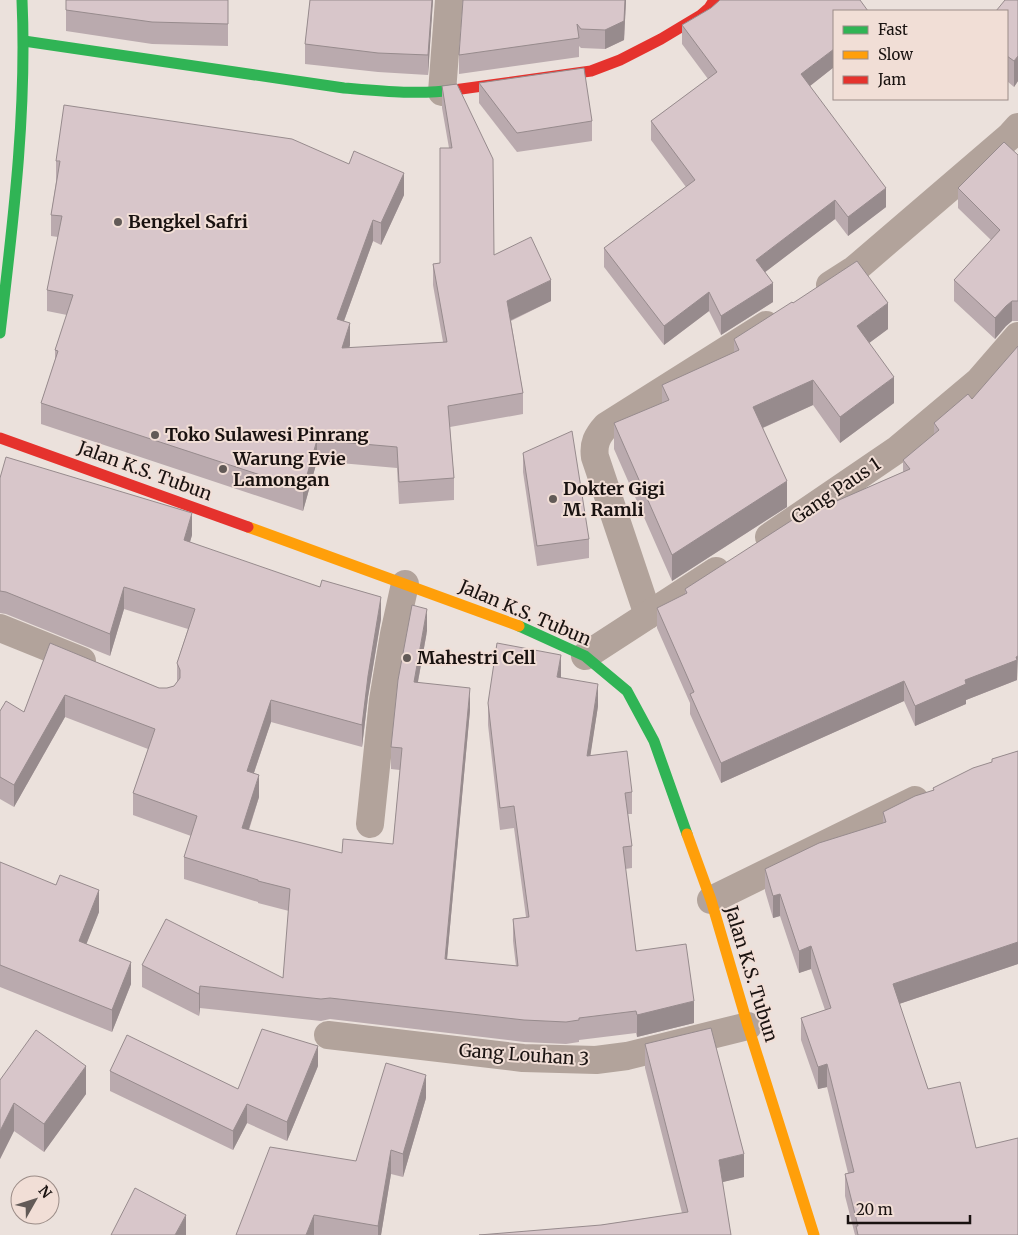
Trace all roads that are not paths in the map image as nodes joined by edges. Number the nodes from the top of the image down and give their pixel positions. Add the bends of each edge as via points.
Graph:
1 (22, 0) edge
2 (449, 0) edge
3 (714, 0) edge
4 (24, 41) junction
5 (442, 92) junction
6 (1018, 127) edge
7 (0, 333) edge
8 (1018, 336) edge
9 (0, 438) edge
10 (405, 584) junction
11 (648, 615) junction
12 (0, 628) edge
13 (585, 656) junction
14 (101, 669) edge
15 (939, 789) edge
16 (370, 824) dead end
17 (711, 900) junction
18 (748, 1026) junction
19 (328, 1035) dead end
20 (814, 1235) edge

1 - 4 street
2 - 5 street
3 - 5 street via 701,16 632,55 591,71
4 - 5 street via 344,88
4 - 7 street via 19,167
6 - 11 street via 855,269 606,426 598,435 594,457
8 - 11 street, Gang Paus 1 via 979,381 898,449
9 - 10 street, Jalan K.S. Tubun
10 - 13 street, Jalan K.S. Tubun via 506,620
10 - 16 street via 383,700
11 - 13 street, Gang Paus 1
12 - 14 street
13 - 17 street, Jalan K.S. Tubun via 627,691 654,741
15 - 17 street
17 - 18 street, Jalan K.S. Tubun
18 - 19 street, Gang Louhan 3 via 627,1056 596,1060 523,1058
18 - 20 street, Jalan K.S. Tubun

